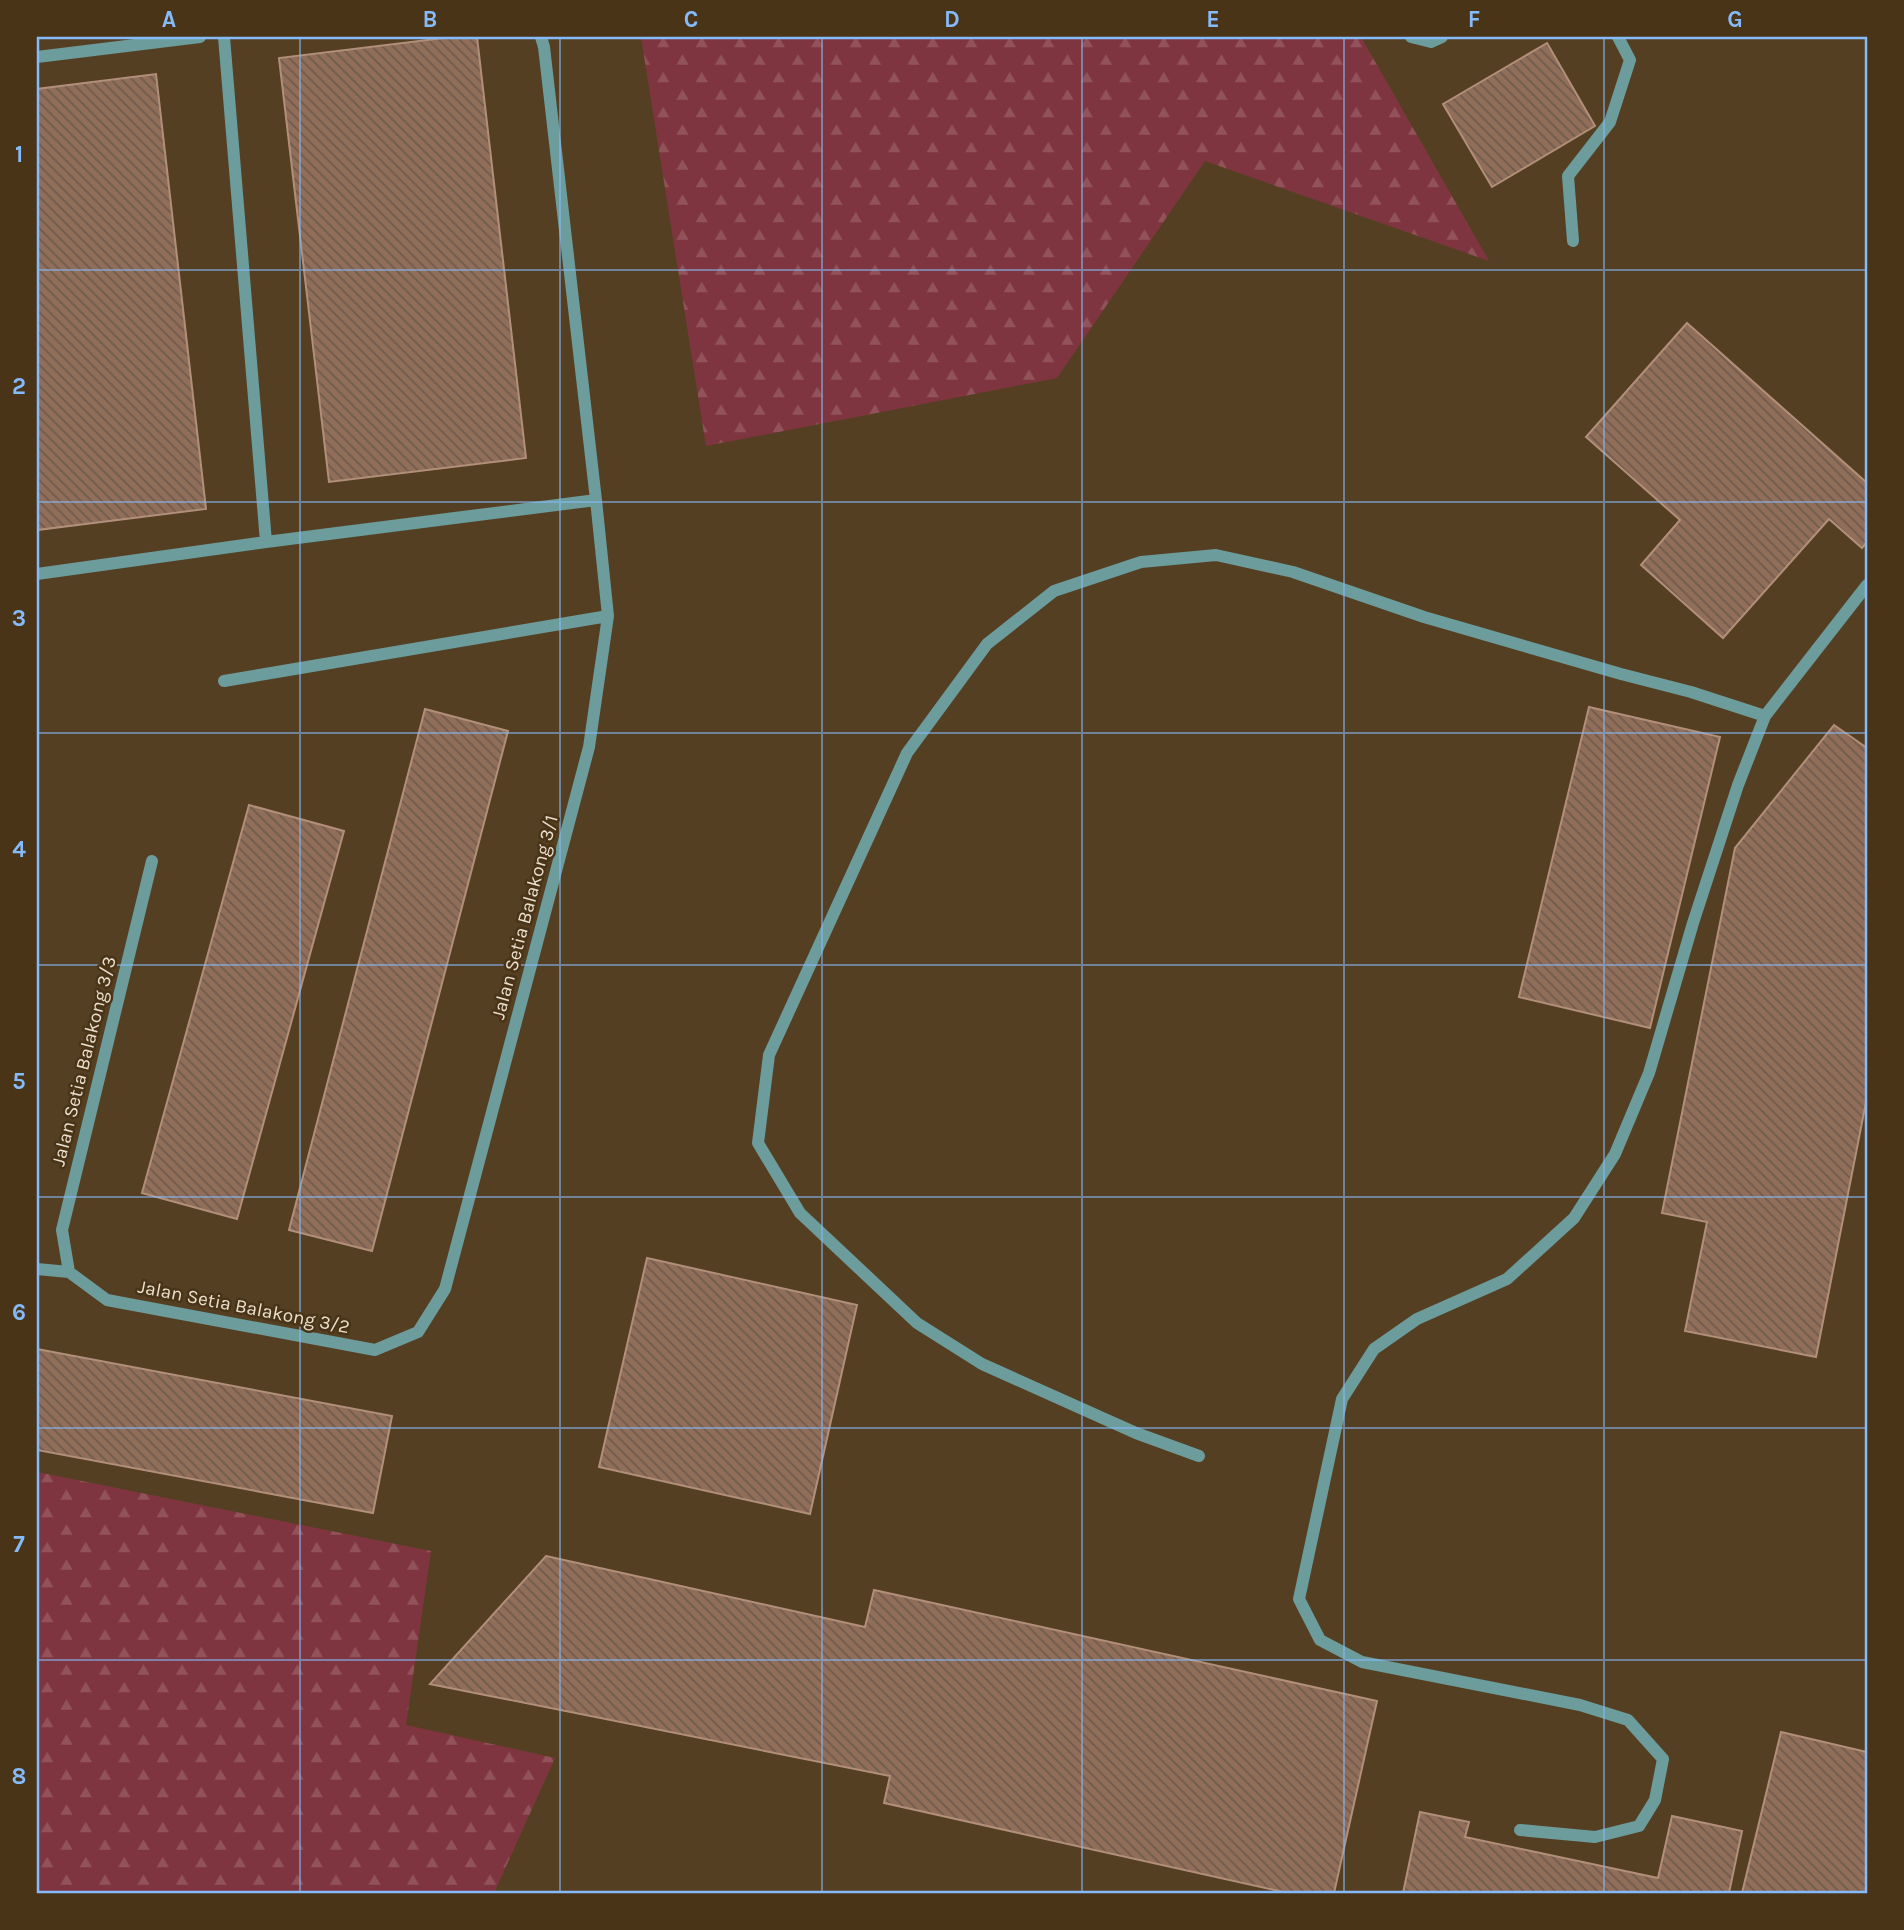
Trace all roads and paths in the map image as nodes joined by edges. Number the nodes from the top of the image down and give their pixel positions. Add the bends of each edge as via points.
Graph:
1 (200, 37) edge
2 (224, 37) edge
3 (541, 37) edge
4 (1411, 37) edge
5 (1441, 37) edge
6 (1618, 37) edge
7 (37, 57) edge
8 (1573, 241) dead end
9 (596, 500) junction
10 (266, 541) junction
11 (37, 574) edge
12 (1867, 585) edge
13 (608, 616) junction
14 (224, 681) dead end
15 (1765, 716) junction
16 (152, 861) dead end
17 (37, 1269) edge
18 (69, 1272) junction
19 (418, 1332) joint
20 (1199, 1456) dead end
21 (1520, 1830) dead end

1 - 7 street
2 - 10 street
3 - 9 street, Jalan Setia Balakong 3/1
4 - 5 street via 1431,42
6 - 8 street via 1630,60 1610,122 1568,176
9 - 10 street
9 - 13 street, Jalan Setia Balakong 3/1
10 - 11 street
12 - 15 street
13 - 14 street
13 - 19 street, Jalan Setia Balakong 3/1 via 589,747 558,866 445,1289
15 - 20 street via 1424,617 1293,572 1216,555 1141,562 1054,591 987,644 907,753 769,1055 758,1143 800,1213 917,1323 982,1364
15 - 21 street via 1693,923 1649,1073 1615,1154 1574,1217 1507,1279 1418,1319 1374,1349 1342,1399 1298,1599 1320,1640 1362,1662 1580,1705 1628,1720 1662,1759 1655,1800 1639,1826 1595,1837
16 - 18 street, Jalan Setia Balakong 3/3 via 62,1230
17 - 18 street
18 - 19 street, Jalan Setia Balakong 3/2 via 107,1300 375,1350

